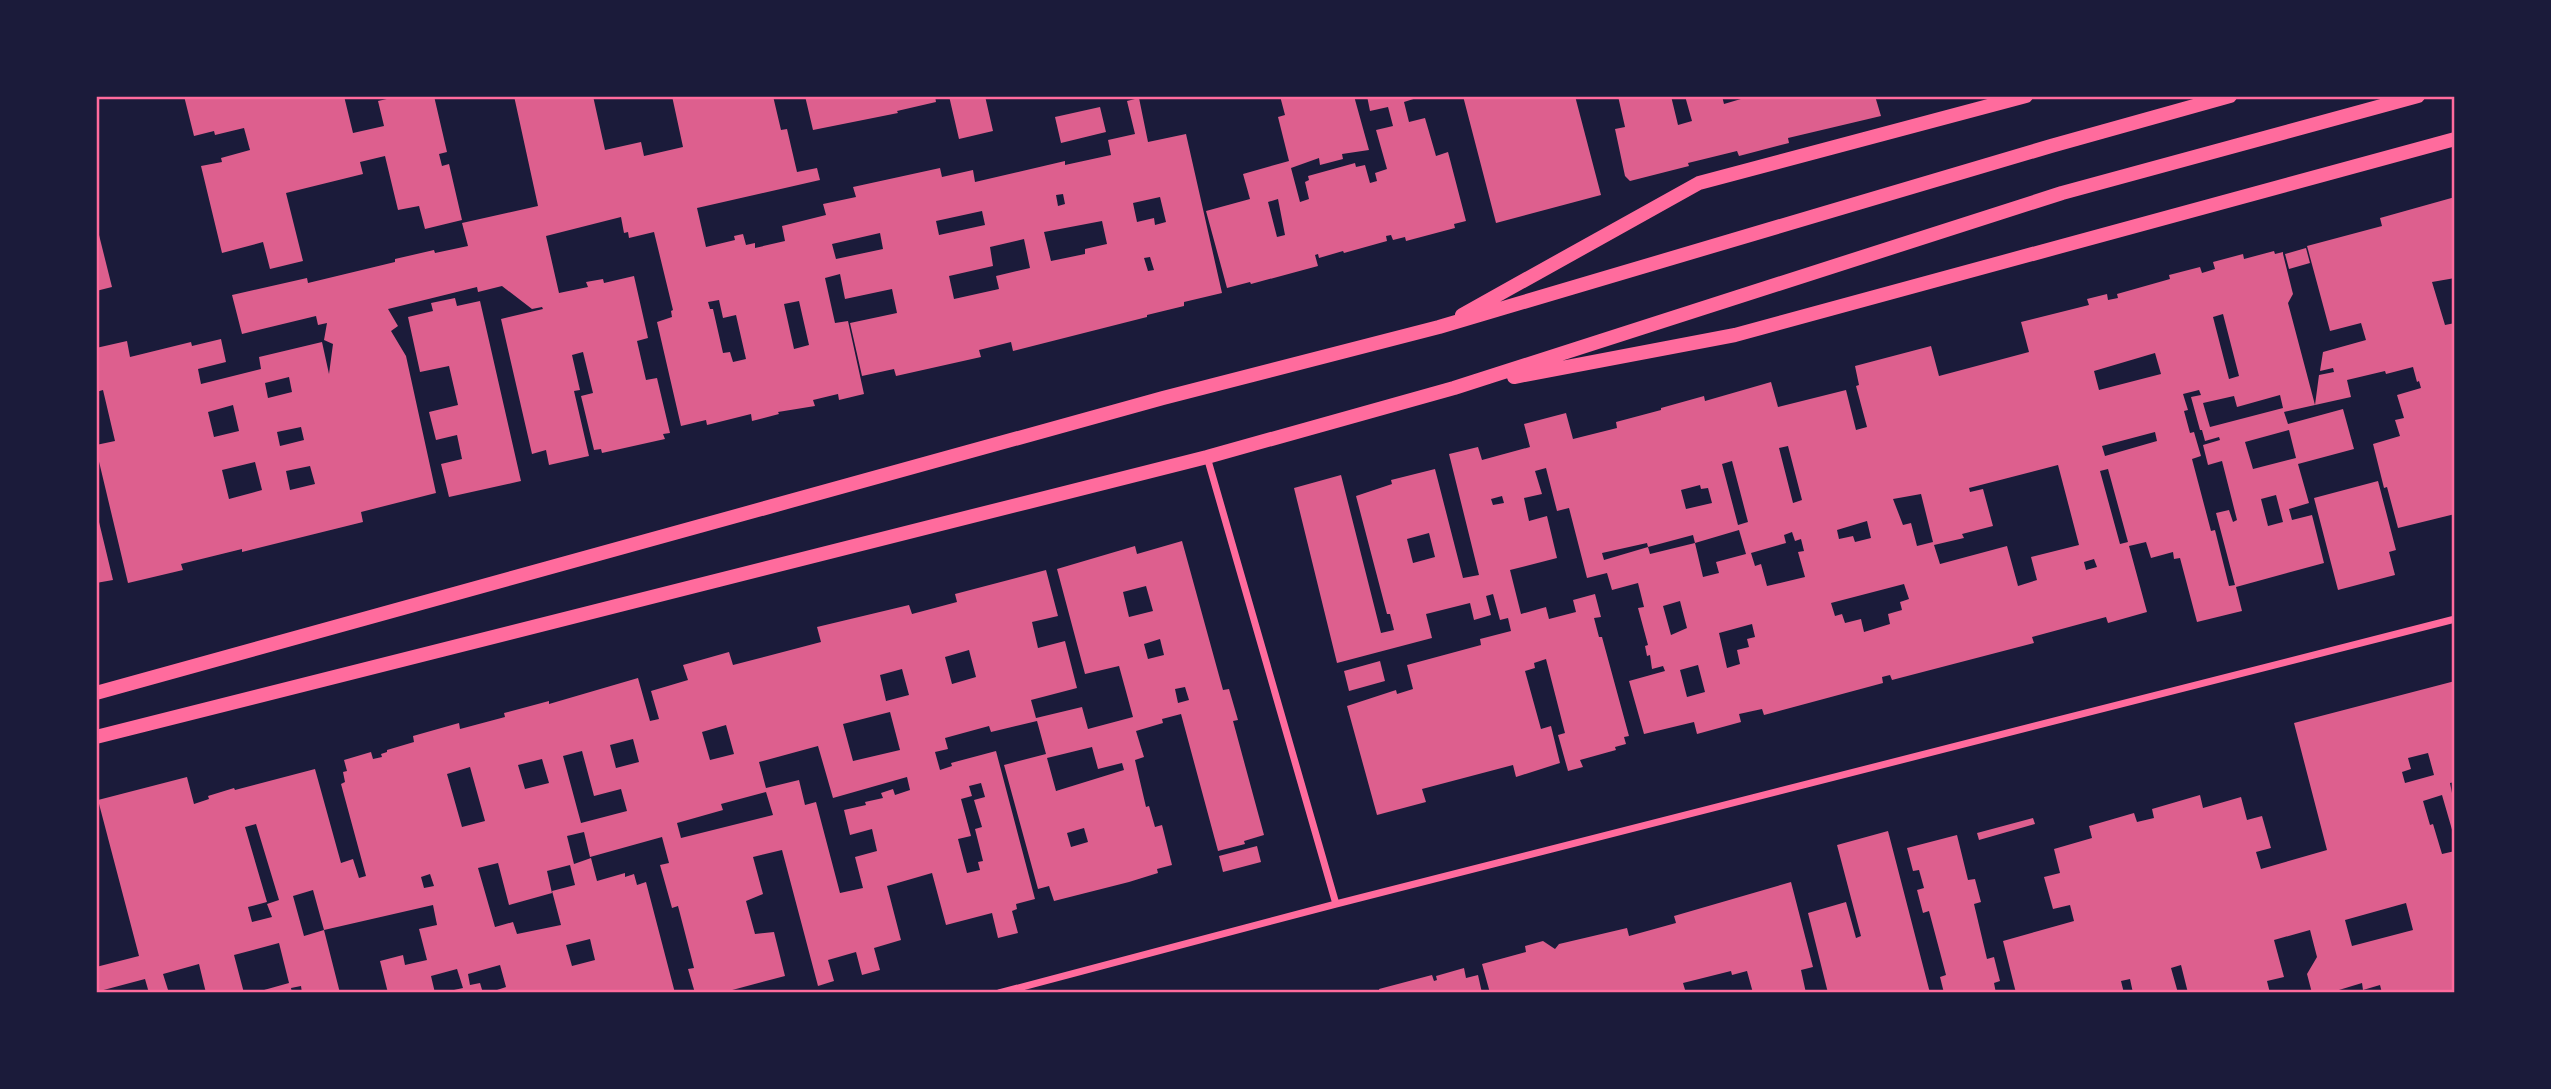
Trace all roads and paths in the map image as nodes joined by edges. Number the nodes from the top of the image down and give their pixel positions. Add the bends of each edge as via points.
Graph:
1 (2026, 96) edge
2 (2230, 96) edge
3 (2418, 96) edge
4 (2455, 139) edge
5 (1439, 327) junction
6 (1454, 388) junction
7 (1207, 457) junction
8 (2455, 619) edge
9 (96, 693) edge
10 (96, 737) edge
11 (1336, 904) junction
12 (999, 993) edge

1 - 5 main road via 1699,183
2 - 5 main road
3 - 6 main road via 2062,193
4 - 6 main road via 1735,335
5 - 9 main road via 1163,398
6 - 7 main road
7 - 10 main road
7 - 11 street
8 - 11 street
11 - 12 street

